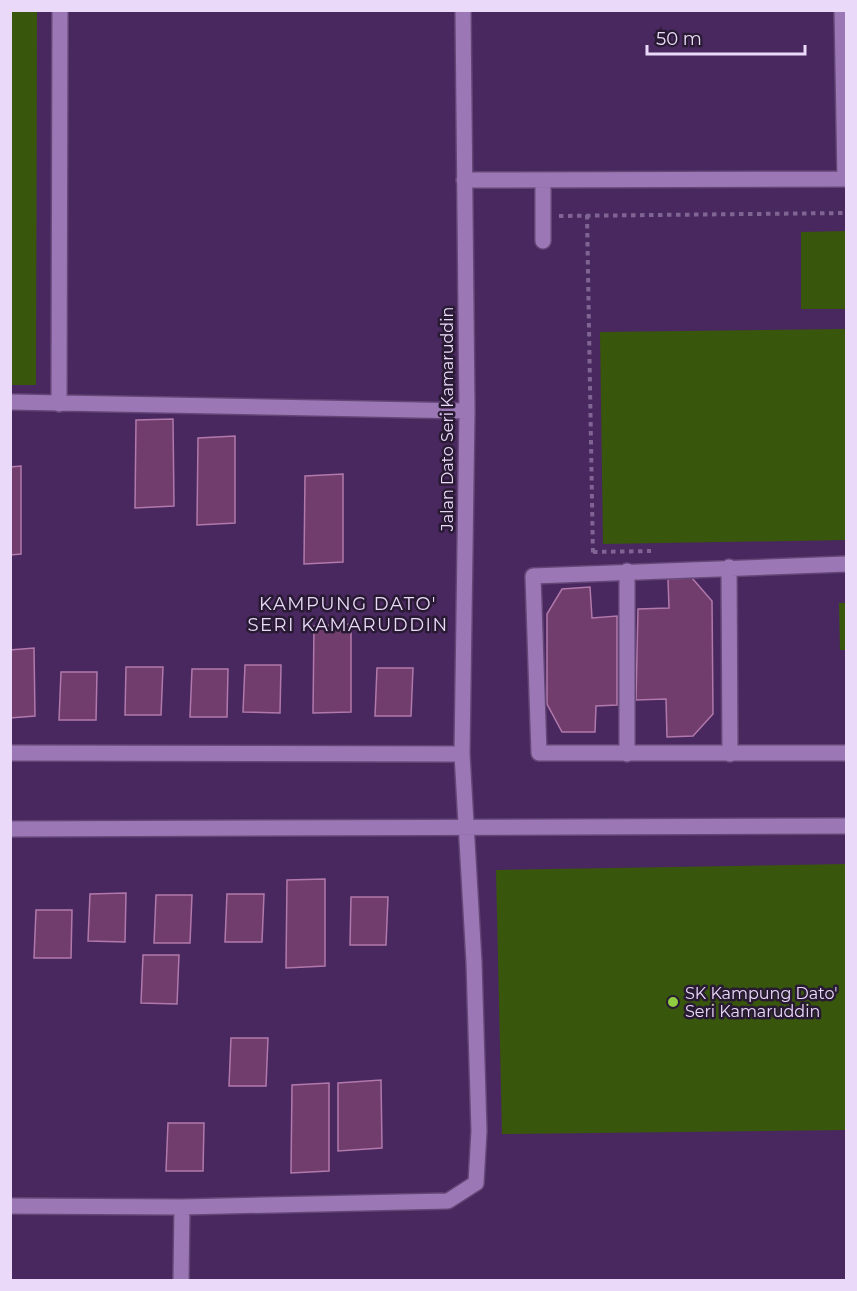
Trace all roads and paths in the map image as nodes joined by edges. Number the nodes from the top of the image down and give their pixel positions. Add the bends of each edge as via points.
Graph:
1 (60, 10) edge
2 (463, 10) edge
3 (842, 10) edge
4 (846, 179) edge
5 (464, 180) junction
6 (543, 180) junction
7 (846, 213) edge
8 (587, 215) junction
9 (543, 216) junction
10 (543, 241) dead end
11 (10, 402) edge
12 (60, 404) junction
13 (467, 411) junction
14 (846, 564) edge
15 (729, 567) junction
16 (627, 572) junction
17 (593, 573) junction
18 (10, 753) edge
19 (846, 753) edge
20 (462, 754) junction
21 (627, 754) junction
22 (730, 754) junction
23 (846, 825) edge
24 (464, 828) junction
25 (10, 829) edge
26 (10, 1206) edge
27 (182, 1207) junction
28 (181, 1281) edge

1 - 12 street
2 - 5 street, Jalan Dato Seri Kamaruddin
3 - 4 street
4 - 6 street
5 - 6 street
5 - 13 street, Jalan Dato Seri Kamaruddin
6 - 9 street
7 - 8 path
8 - 9 path
8 - 17 path
9 - 10 street
11 - 12 street
12 - 13 street
13 - 20 street, Jalan Dato Seri Kamaruddin
14 - 15 street
15 - 16 street
15 - 22 street
16 - 17 street
16 - 21 street
17 - 21 street via 533,576 539,753
18 - 20 street
19 - 22 street
20 - 24 street, Jalan Dato Seri Kamaruddin
21 - 22 street
23 - 24 street
24 - 25 street
24 - 27 street, Jalan Dato Seri Kamaruddin via 480,1131 476,1183 448,1201
26 - 27 street
27 - 28 street

